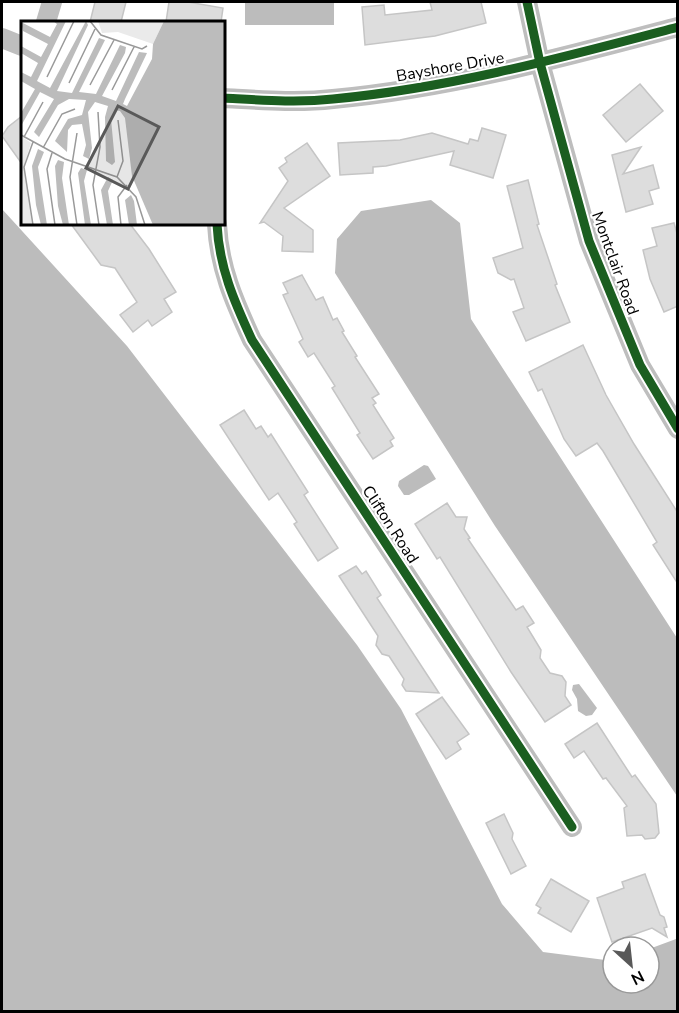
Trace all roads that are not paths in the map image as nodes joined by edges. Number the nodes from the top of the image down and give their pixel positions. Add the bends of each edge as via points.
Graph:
1 (52, 2) edge
2 (527, 2) edge
3 (46, 21) edge
4 (678, 27) edge
5 (2, 38) edge
6 (21, 46) edge
7 (540, 63) junction
8 (225, 98) edge
9 (217, 225) edge
10 (678, 429) edge
11 (572, 826) dead end

1 - 3 street
2 - 7 street, Montclair Road
4 - 7 street, Bayshore Drive
5 - 6 street
7 - 8 street, Bayshore Drive via 447,84 332,99
7 - 10 street, Montclair Road via 590,241 640,365
9 - 11 street, Clifton Road via 228,287 252,340

